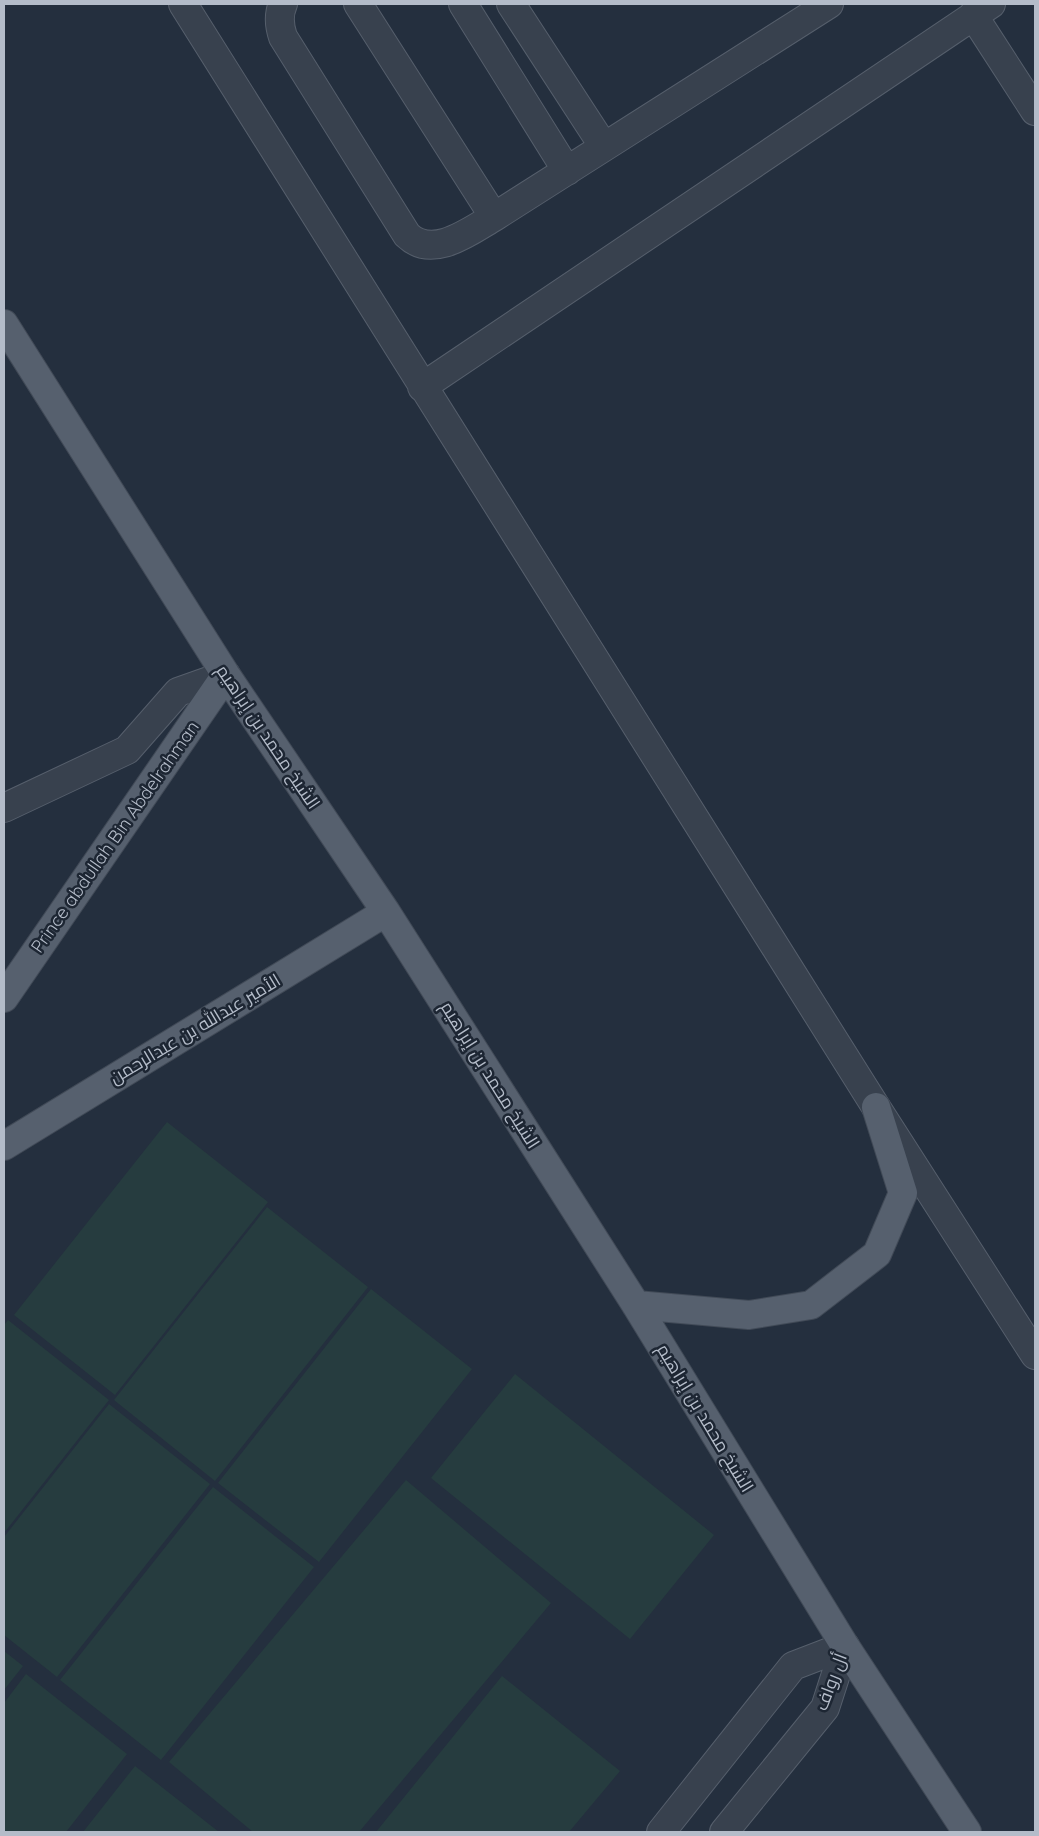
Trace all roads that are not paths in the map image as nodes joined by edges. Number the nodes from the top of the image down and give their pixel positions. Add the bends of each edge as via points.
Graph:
1 (183, 4) edge
2 (283, 4) edge
3 (358, 4) edge
4 (463, 4) edge
5 (511, 4) edge
6 (829, 4) edge
7 (982, 9) edge
8 (1035, 111) edge
9 (604, 148) junction
10 (567, 171) junction
11 (494, 218) junction
12 (4, 324) edge
13 (422, 387) junction
14 (226, 675) junction
15 (4, 808) edge
16 (386, 912) junction
17 (4, 998) edge
18 (876, 1107) junction
19 (4, 1146) edge
20 (636, 1305) junction
21 (1035, 1356) edge
22 (844, 1646) junction
23 (661, 1832) edge
24 (724, 1832) edge
25 (967, 1832) edge

1 - 13 street
2 - 11 street via 279,17 283,37 407,234 422,244 434,245 462,236
3 - 11 street
4 - 10 street
5 - 9 street
6 - 9 street
7 - 8 street
7 - 13 street
9 - 10 street
10 - 11 street
12 - 14 main road, الشيخ محمد بن إبراهيم
13 - 18 street
14 - 15 street via 178,692 127,750
14 - 16 main road, الشيخ محمد بن إبراهيم
14 - 17 main road, Prince abdullah Bin Abdelrahman
16 - 19 main road, الأمير عبدالله بن عبدالرحمن
16 - 20 main road, الشيخ محمد بن إبراهيم
18 - 20 main road via 903,1193 877,1254 811,1305 749,1315
18 - 21 street
20 - 22 main road, الشيخ محمد بن إبراهيم
22 - 23 street, أل رواف via 793,1666
22 - 24 street, أل رواف via 825,1708
22 - 25 main road, الشيخ محمد بن إبراهيم

